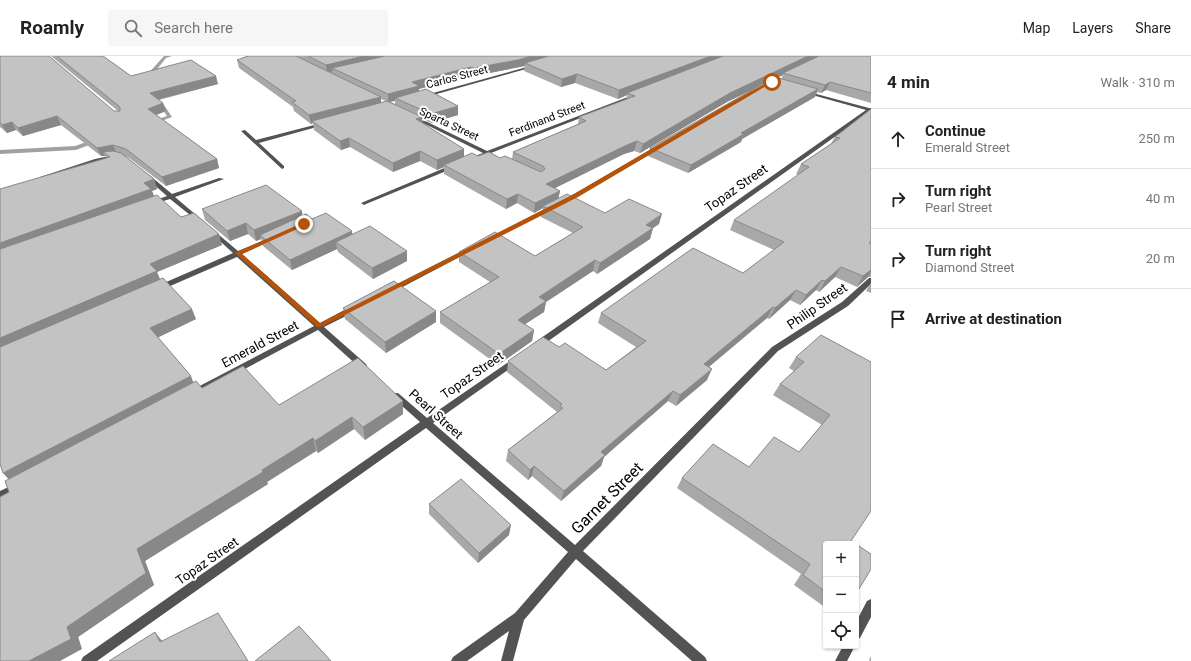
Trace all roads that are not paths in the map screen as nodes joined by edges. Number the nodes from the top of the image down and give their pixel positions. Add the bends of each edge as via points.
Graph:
1 (540, 64) edge
2 (802, 90) edge
3 (642, 93) edge
4 (418, 97) edge
5 (870, 109) edge
6 (409, 116) edge
7 (329, 122) edge
8 (243, 130) dead end
9 (256, 142) junction
10 (664, 144) edge
11 (487, 153) junction
12 (494, 156) edge
13 (120, 158) edge
14 (465, 162) edge
15 (458, 165) edge
16 (282, 167) dead end
17 (138, 169) edge
18 (37, 178) edge
19 (221, 179) dead end
20 (172, 196) junction
21 (364, 203) dead end
22 (142, 207) edge
23 (278, 236) edge
24 (486, 241) edge
25 (479, 245) edge
26 (238, 253) junction
27 (871, 280) edge
28 (151, 291) edge
29 (382, 294) edge
30 (361, 305) edge
31 (319, 326) junction
32 (775, 349) joint
33 (370, 372) edge
34 (386, 388) edge
35 (187, 396) edge
36 (426, 424) junction
37 (21, 485) edge
38 (0, 496) edge
39 (575, 552) junction
40 (871, 605) edge
41 (519, 617) junction
42 (859, 628) edge
43 (847, 649) edge
44 (87, 661) edge
45 (457, 661) edge
46 (507, 661) edge
47 (701, 661) edge
48 (841, 661) edge

1 - 4 street, Carlos Street
2 - 5 street
3 - 11 street, Ferdinand Street
5 - 36 street, Topaz Street
6 - 11 street, Sparta Street
7 - 9 street
8 - 9 street
9 - 16 street
10 - 24 street via 576,196
11 - 12 street, Sparta Street
11 - 14 street, Ferdinand Street
13 - 18 street via 97,160
15 - 21 street
17 - 20 street
19 - 20 street
20 - 22 street
20 - 26 street
23 - 26 street
25 - 29 street
26 - 28 street
26 - 31 street
27 - 32 street, Philip Street via 846,304
30 - 31 street, Emerald Street
31 - 33 street
31 - 35 street, Emerald Street
32 - 39 street, Garnet Street
34 - 36 street, Pearl Street
36 - 39 street, Pearl Street
36 - 44 street, Topaz Street
37 - 38 street
39 - 41 street, Garnet Street
39 - 47 street, Pearl Street
40 - 42 street
41 - 45 street, Garnet Street
41 - 46 street
43 - 48 street

